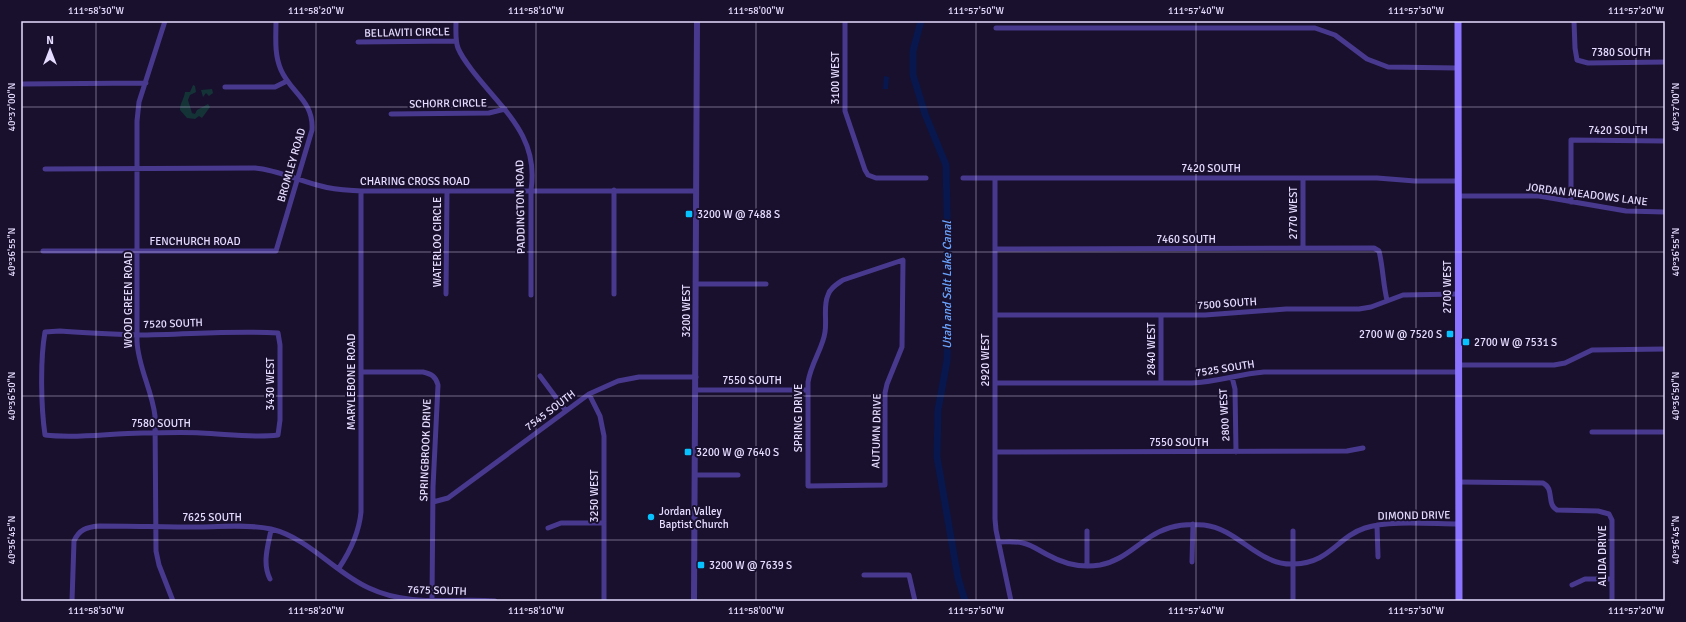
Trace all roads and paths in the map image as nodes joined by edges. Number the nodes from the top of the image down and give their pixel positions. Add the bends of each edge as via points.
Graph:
1 (165, 21) edge
2 (276, 21) edge
3 (456, 21) edge
4 (697, 21) edge
5 (845, 21) edge
6 (1458, 21) edge
7 (1574, 21) edge
8 (996, 28) dead end
9 (456, 41) junction
10 (358, 42) dead end
11 (1665, 62) edge
12 (1458, 68) junction
13 (287, 81) junction
14 (146, 83) junction
15 (21, 84) edge
16 (225, 87) dead end
17 (505, 109) junction
18 (391, 114) dead end
19 (1665, 140) edge
20 (137, 168) junction
21 (45, 169) dead end
22 (926, 178) dead end
23 (963, 178) dead end
24 (995, 178) junction
25 (1303, 178) junction
26 (297, 179) junction
27 (1458, 181) junction
28 (531, 190) junction
29 (614, 190) junction
30 (361, 191) junction
31 (447, 191) junction
32 (696, 191) junction
33 (1458, 196) junction
34 (1571, 202) junction
35 (1665, 212) edge
36 (1303, 247) junction
37 (995, 249) junction
38 (276, 250) joint
39 (43, 251) dead end
40 (138, 251) junction
41 (903, 260) joint
42 (696, 284) junction
43 (766, 284) dead end
44 (446, 294) dead end
45 (614, 294) dead end
46 (1458, 294) junction
47 (531, 295) dead end
48 (1387, 300) junction
49 (995, 315) junction
50 (1161, 315) junction
51 (278, 333) joint
52 (137, 335) junction
53 (1665, 349) edge
54 (1458, 368) junction
55 (361, 372) junction
56 (540, 376) dead end
57 (696, 377) junction
58 (1232, 377) junction
59 (995, 383) junction
60 (1161, 383) junction
61 (696, 390) junction
62 (808, 390) junction
63 (589, 394) junction
64 (566, 411) junction
65 (1592, 432) dead end
66 (1665, 432) edge
67 (156, 433) junction
68 (45, 435) joint
69 (278, 435) joint
70 (1363, 448) dead end
71 (995, 452) junction
72 (1236, 452) junction
73 (738, 475) dead end
74 (695, 476) junction
75 (1458, 482) junction
76 (808, 486) joint
77 (433, 502) junction
78 (604, 523) junction
79 (1193, 524) junction
80 (1458, 524) junction
81 (1377, 525) junction
82 (156, 527) junction
83 (548, 528) dead end
84 (271, 530) junction
85 (1087, 531) dead end
86 (1293, 531) dead end
87 (999, 542) junction
88 (1378, 556) dead end
89 (1192, 562) dead end
90 (1293, 564) junction
91 (1087, 566) junction
92 (339, 568) junction
93 (864, 575) dead end
94 (270, 579) dead end
95 (1612, 579) junction
96 (1572, 585) dead end
97 (432, 600) edge
98 (72, 601) edge
99 (173, 601) edge
100 (495, 601) edge
101 (604, 601) edge
102 (694, 601) edge
103 (915, 601) edge
104 (1011, 601) edge
105 (1293, 601) edge
106 (1459, 601) edge
107 (1612, 601) edge

1 - 14 street, WOOD GREEN ROAD
2 - 13 street, BROMLEY ROAD via 276,51
3 - 9 street, PADDINGTON ROAD
4 - 32 street, 3200 WEST
5 - 22 street, 3100 WEST via 845,111 865,170 872,177
6 - 12 main road, 2700 WEST
7 - 11 street, 7380 SOUTH via 1576,60 1588,63
8 - 12 street via 1315,28 1335,35 1367,59 1388,67
9 - 10 street, BELLAVITI CIRCLE
9 - 17 street, PADDINGTON ROAD via 463,57
12 - 27 main road, 2700 WEST
13 - 16 street via 275,87
13 - 26 street, BROMLEY ROAD via 304,100 313,123
14 - 15 street
14 - 20 street, WOOD GREEN ROAD via 139,102
17 - 18 street, SCHORR CIRCLE via 488,114
17 - 28 street, PADDINGTON ROAD via 527,143 532,167
19 - 34 street, 7420 SOUTH via 1571,140
20 - 21 street, CHARING CROSS ROAD
20 - 26 street, CHARING CROSS ROAD via 255,168 275,171
20 - 40 street, WOOD GREEN ROAD
23 - 24 street, 7420 SOUTH
24 - 25 street, 7420 SOUTH
24 - 37 street, 2920 WEST
25 - 27 street, 7420 SOUTH
25 - 36 street, 2770 WEST
26 - 30 street, CHARING CROSS ROAD via 336,190
26 - 38 street, BROMLEY ROAD
27 - 33 main road, 2700 WEST
28 - 29 street, CHARING CROSS ROAD
28 - 31 street, CHARING CROSS ROAD
28 - 47 street, PADDINGTON ROAD
29 - 32 street, CHARING CROSS ROAD
29 - 45 street
30 - 31 street, CHARING CROSS ROAD
30 - 55 street, MARYLEBONE ROAD
31 - 44 street, WATERLOO CIRCLE
32 - 42 street, 3200 WEST
33 - 34 street, JORDAN MEADOWS LANE via 1527,196
33 - 46 main road, 2700 WEST
34 - 35 street, JORDAN MEADOWS LANE via 1626,211
36 - 37 street, 7460 SOUTH
36 - 48 street, 7460 SOUTH via 1377,249
37 - 49 street, 2920 WEST
38 - 40 street, FENCHURCH ROAD
39 - 40 street, FENCHURCH ROAD
40 - 52 street, WOOD GREEN ROAD
41 - 62 street, SPRING DRIVE via 843,280 831,289 826,302 825,333 810,368
41 - 76 street, AUTUMN DRIVE via 902,347 885,393 885,486
42 - 43 street
42 - 57 street, 3200 WEST
46 - 48 street, 7500 SOUTH via 1403,295
46 - 54 main road, 2700 WEST
48 - 50 street, 7500 SOUTH via 1371,307 1360,308
49 - 50 street, 7500 SOUTH
49 - 59 street, 2920 WEST
50 - 60 street, 2840 WEST
51 - 52 street, 7520 SOUTH
51 - 69 street, 3430 WEST
52 - 67 street, WOOD GREEN ROAD via 139,357 154,405
52 - 68 street, 7520 SOUTH via 45,332 42,346
53 - 54 street, 7525 SOUTH via 1592,350 1554,365
54 - 58 street, 7525 SOUTH via 1264,372
54 - 75 main road, 2700 WEST
55 - 77 street, SPRINGBROOK DRIVE via 423,372 435,378 438,385
55 - 92 street, MARYLEBONE ROAD via 360,523 352,548
56 - 64 street
57 - 61 street, 3200 WEST
57 - 63 street, 7545 SOUTH via 639,377 618,381
58 - 60 street, 7525 SOUTH via 1205,382
58 - 72 street, 2800 WEST
59 - 60 street, 7525 SOUTH
59 - 71 street, 2920 WEST
61 - 62 street, 7550 SOUTH
61 - 74 street, 3200 WEST
62 - 76 street, SPRING DRIVE
63 - 64 street, 7545 SOUTH
63 - 78 street, 3250 WEST via 600,416 604,436
64 - 77 street, 7545 SOUTH via 448,498
65 - 66 street
67 - 68 street, 7580 SOUTH via 76,437
67 - 69 street, 7580 SOUTH
67 - 82 street, WOOD GREEN ROAD
70 - 72 street, 7550 SOUTH via 1347,451
71 - 72 street, 7550 SOUTH
71 - 87 street, 2920 WEST
73 - 74 street
74 - 102 street, 3200 WEST
75 - 80 main road, 2700 WEST
75 - 95 street, ALIDA DRIVE via 1543,483 1548,485 1551,504 1557,510 1598,511 1609,514 1612,520
77 - 97 street, SPRINGBROOK DRIVE
78 - 83 street via 561,523
78 - 101 street, 3250 WEST
79 - 89 street
79 - 90 street, DIMOND DRIVE via 1220,529 1267,559
79 - 91 street, DIMOND DRIVE via 1164,529 1123,557
80 - 81 street, DIMOND DRIVE
80 - 106 main road, 2700 WEST
81 - 88 street
81 - 90 street, DIMOND DRIVE via 1353,533 1324,556 1303,564
82 - 84 street, 7625 SOUTH via 256,527
82 - 98 street, 7625 SOUTH via 90,527 77,534 73,550
82 - 99 street, WOOD GREEN ROAD via 156,551
84 - 92 street, 7625 SOUTH via 305,545
84 - 94 street via 265,563
85 - 91 street
86 - 90 street
87 - 91 street, DIMOND DRIVE via 1024,543 1058,561
87 - 104 street, 2920 WEST
90 - 105 street
92 - 97 street, 7675 SOUTH via 367,588 383,594 415,600
93 - 103 street via 909,575
95 - 96 street via 1585,579
95 - 107 street, ALIDA DRIVE
97 - 100 street, 7675 SOUTH

